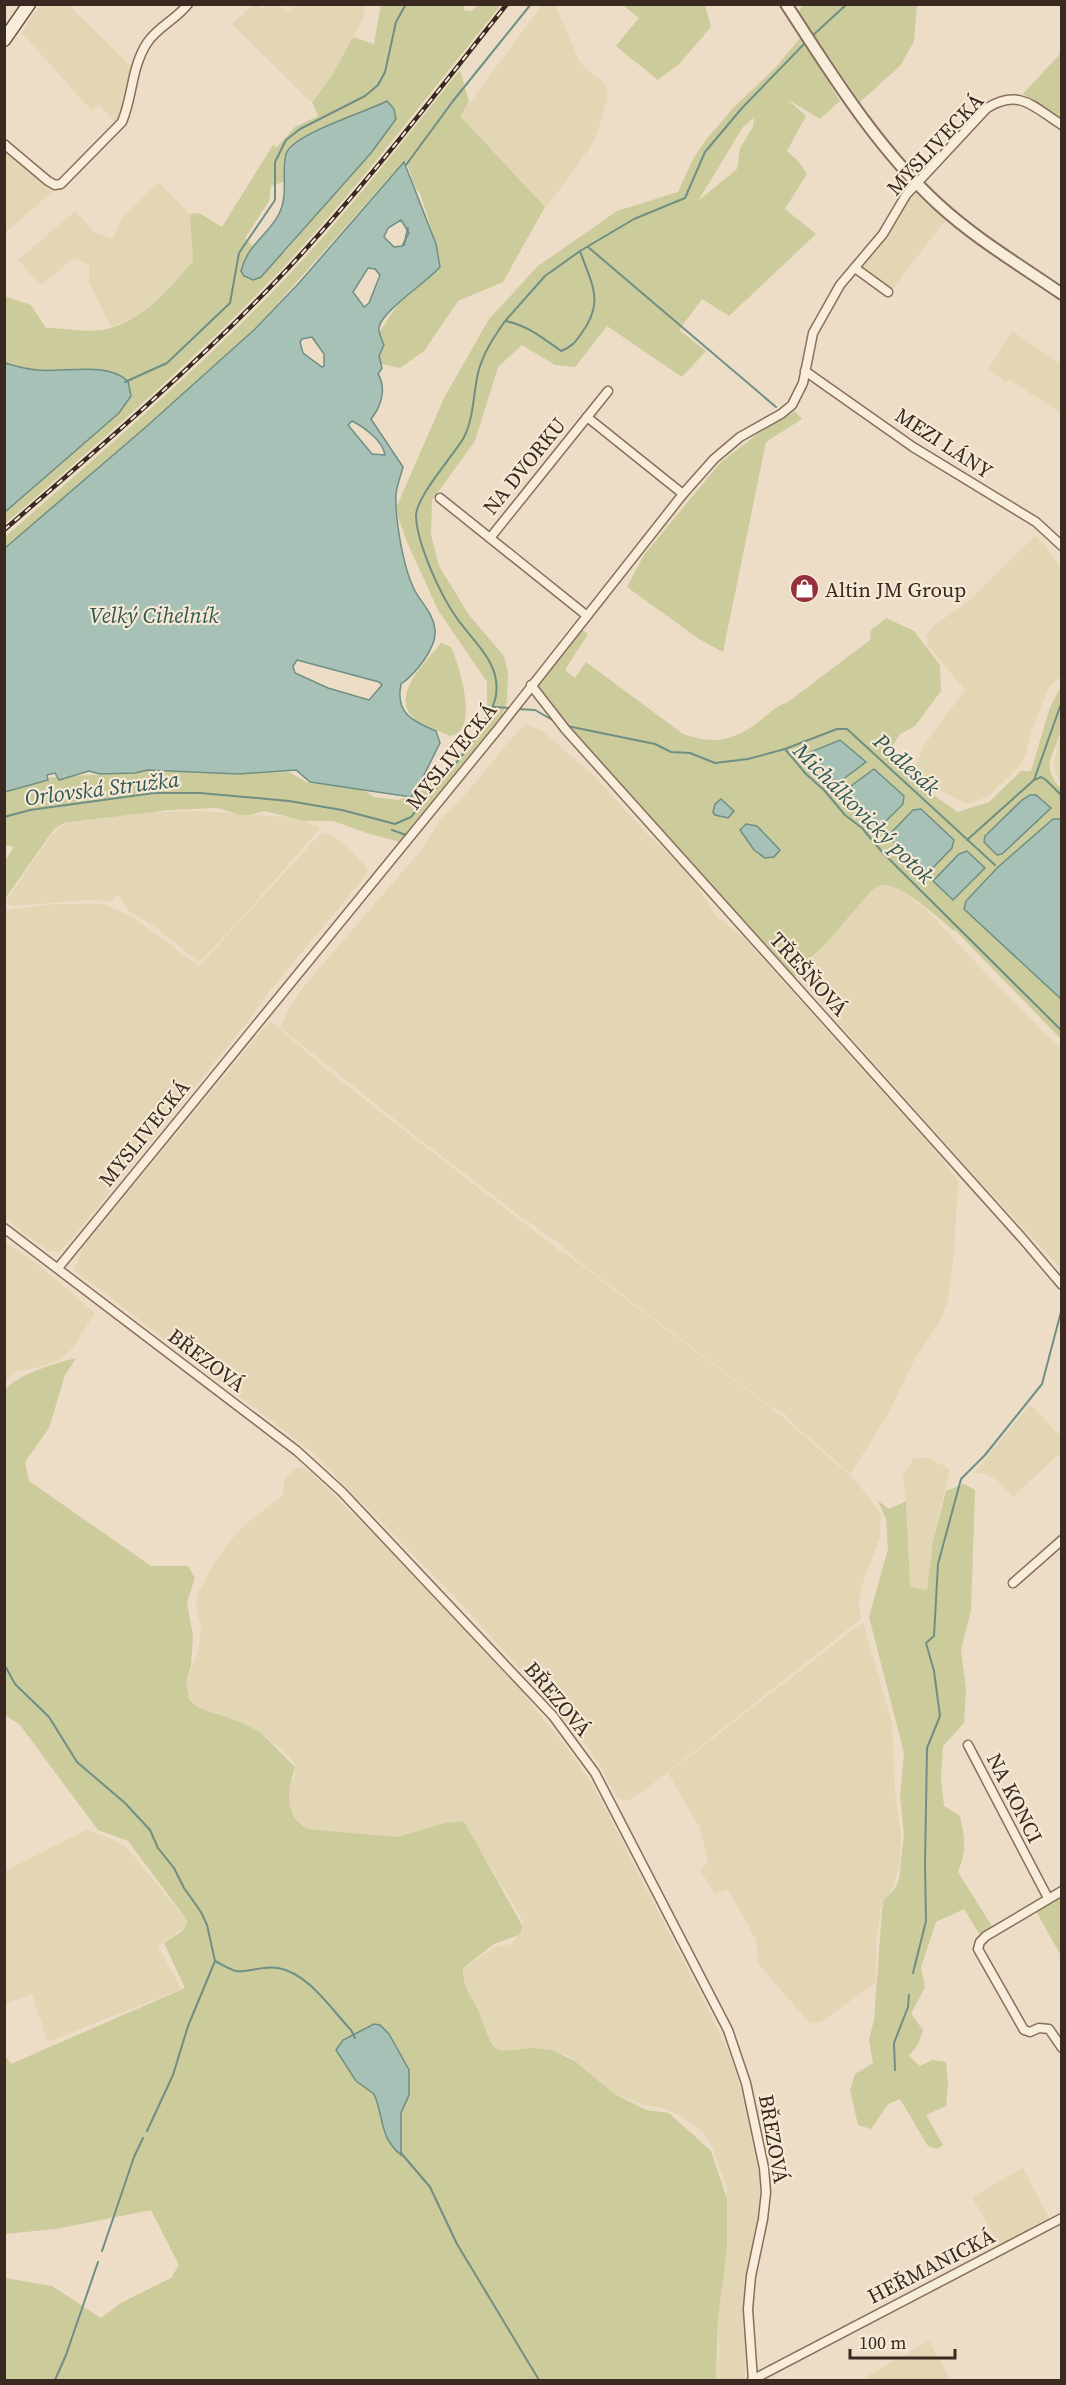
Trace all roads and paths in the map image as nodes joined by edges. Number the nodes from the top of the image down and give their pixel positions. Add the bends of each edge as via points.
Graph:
1 (29, 4) edge
2 (189, 4) edge
3 (786, 4) edge
4 (4, 40) edge
5 (1062, 125) edge
6 (4, 144) edge
7 (918, 184) junction
8 (855, 268) junction
9 (888, 292) dead end
10 (1062, 294) edge
11 (805, 371) junction
12 (608, 391) dead end
13 (587, 417) junction
14 (683, 494) junction
15 (440, 498) dead end
16 (490, 538) junction
17 (1062, 546) edge
18 (586, 615) junction
19 (531, 685) junction
20 (4, 1228) edge
21 (58, 1268) junction
22 (1062, 1285) edge
23 (1062, 1539) edge
24 (1013, 1583) dead end
25 (968, 1745) dead end
26 (1062, 1891) edge
27 (1048, 1898) junction
28 (1062, 2048) edge
29 (1062, 2218) edge
30 (753, 2380) edge

1 - 4 main road
2 - 6 street via 148,40 132,75 122,122 61,183 48,181
3 - 7 street via 871,130
5 - 7 street, MYSLIVECKÁ via 1019,98 1002,99 987,108
7 - 8 street, MYSLIVECKÁ
7 - 10 street via 979,237
8 - 9 street
8 - 11 street, MYSLIVECKÁ via 840,285 813,333
11 - 14 street, MYSLIVECKÁ via 792,405 740,437
11 - 17 street, MEZI LÁNY via 913,447 1036,522
12 - 13 street, NA DVORKU
13 - 14 street, NA DVORKU
13 - 16 street, NA DVORKU
14 - 18 street, MYSLIVECKÁ
15 - 16 street, NA DVORKU
16 - 18 street, NA DVORKU
18 - 19 street, MYSLIVECKÁ
19 - 21 street, MYSLIVECKÁ
19 - 22 street, TŘEŠŇOVÁ via 566,730
20 - 21 street, BŘEZOVÁ
21 - 30 street, BŘEZOVÁ via 297,1451 342,1492 553,1716 595,1773 728,2030 746,2084 766,2192 748,2309
23 - 24 street
25 - 27 street, NA KONCI
26 - 27 street
27 - 28 street via 986,1936 978,1949 1024,2030 1049,2029
29 - 30 street, HEŘMANICKÁ

